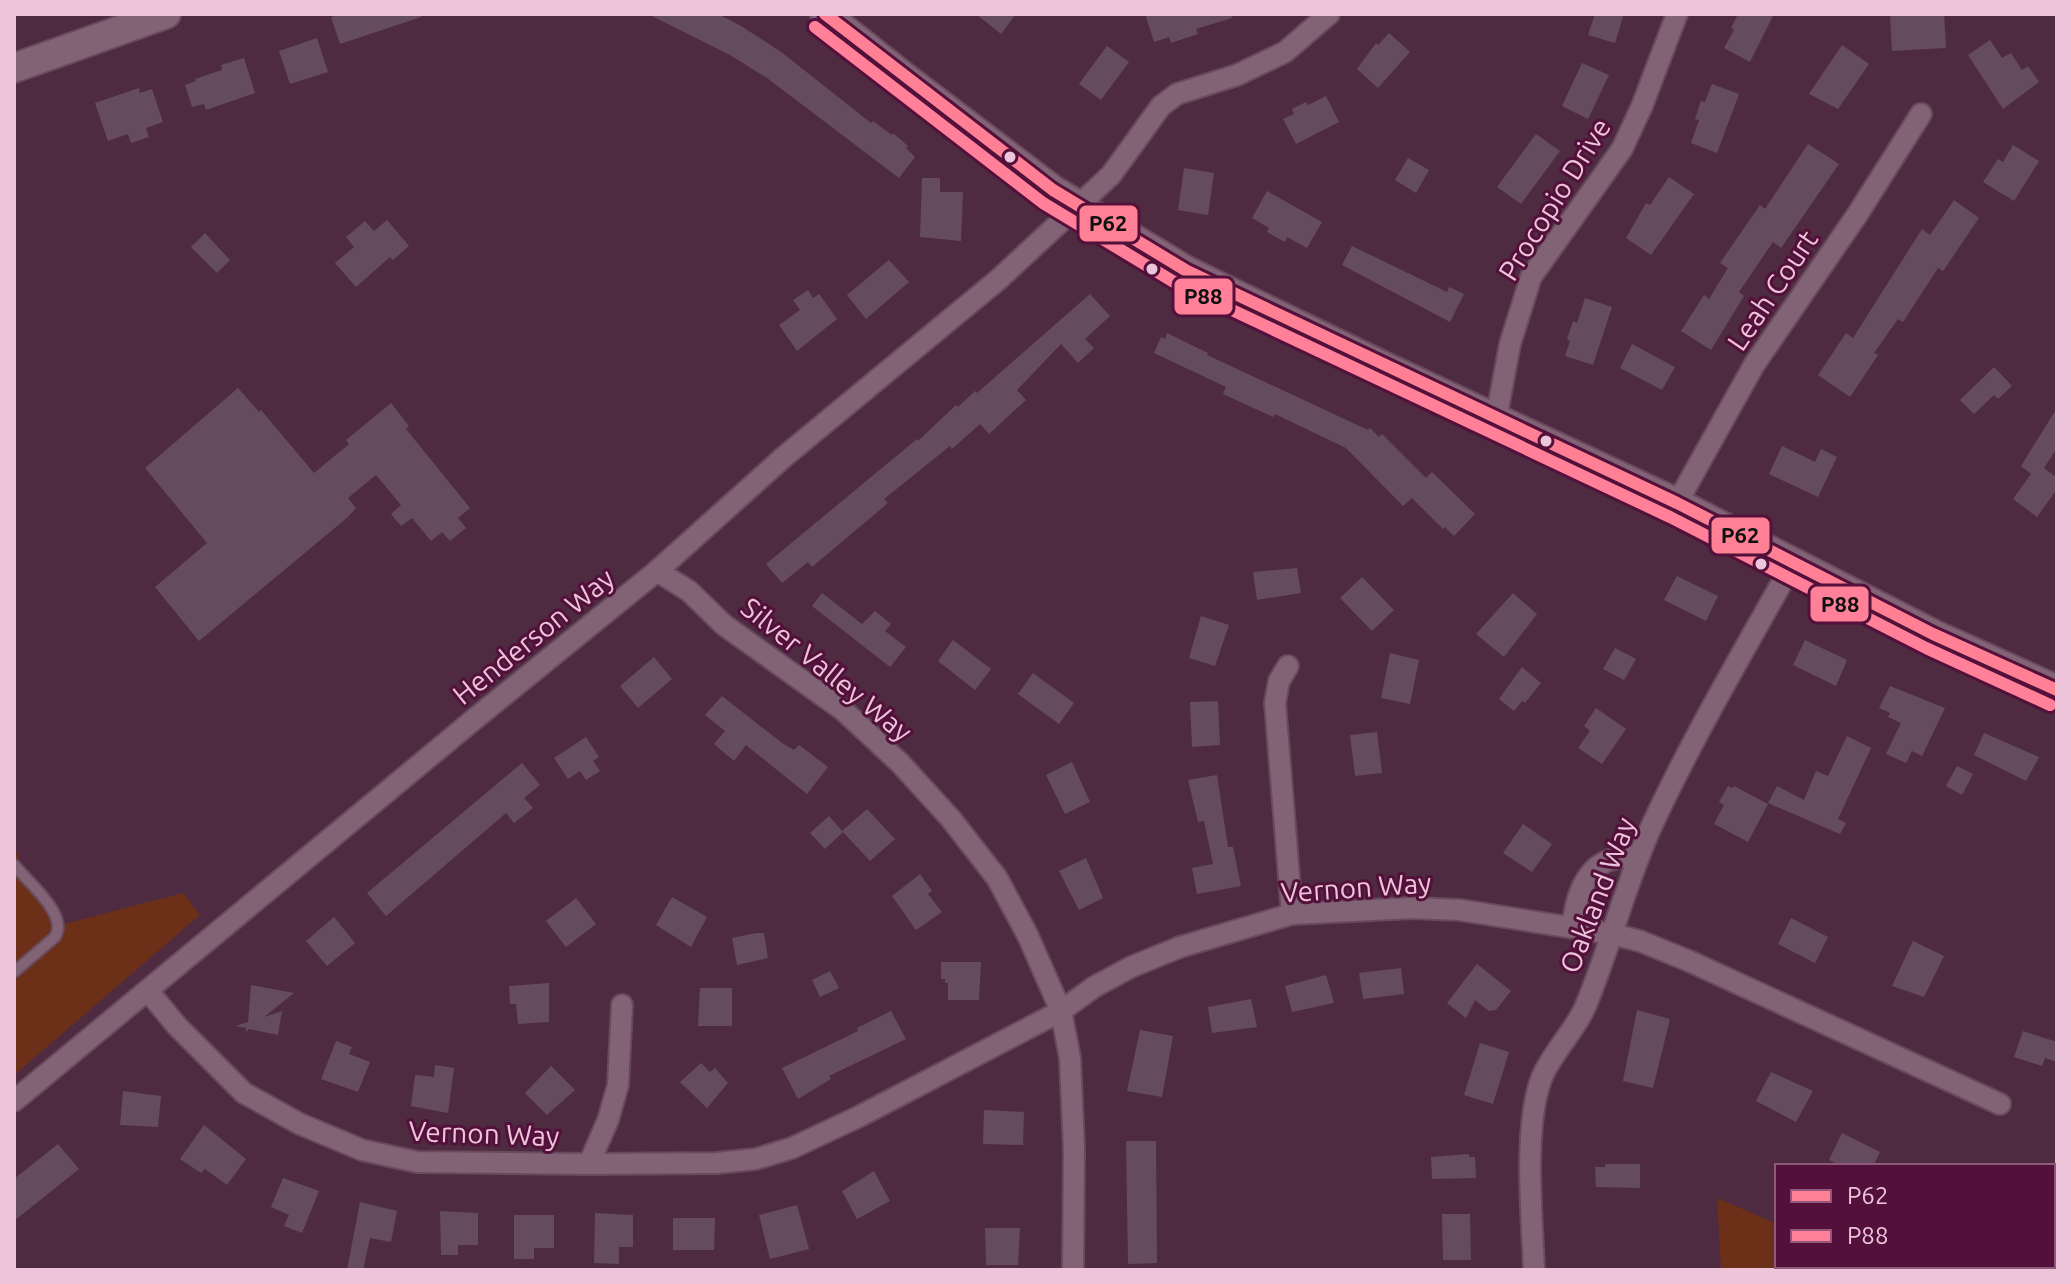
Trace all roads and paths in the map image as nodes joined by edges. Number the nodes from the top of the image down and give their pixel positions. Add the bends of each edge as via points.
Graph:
1 (166, 14) edge
2 (825, 14) edge
3 (1329, 14) edge
4 (1677, 14) edge
5 (14, 68) edge
6 (1921, 114) dead end
7 (1080, 207) junction
8 (1496, 419) junction
9 (1677, 503) junction
10 (1794, 561) junction
11 (657, 571) junction
12 (1288, 666) dead end
13 (2057, 690) edge
14 (1639, 856) junction
15 (14, 865) edge
16 (1292, 914) junction
17 (1573, 927) junction
18 (1612, 934) junction
19 (14, 972) edge
20 (148, 991) junction
21 (622, 1005) dead end
22 (1061, 1011) junction
23 (14, 1101) edge
24 (2000, 1104) dead end
25 (589, 1164) junction
26 (1073, 1270) edge
27 (1534, 1270) edge

1 - 5 main road
2 - 7 main road via 994,147
3 - 7 street, Henderson Way via 1285,52 1237,75 1177,94 1161,106 1131,151
4 - 8 street, Procopio Drive via 1622,149 1531,277 1510,344
6 - 9 street, Leah Court via 1754,365
7 - 8 main road via 1187,271
7 - 11 street, Henderson Way
8 - 9 main road
9 - 10 main road
10 - 13 main road via 1933,634
10 - 14 street, Oakland Way via 1704,722
11 - 20 street, Henderson Way
11 - 22 street, Silver Valley Way via 843,710 900,763 997,878
12 - 16 street via 1275,703
14 - 17 street via 1615,858 1597,867 1577,900
14 - 18 street, Oakland Way
15 - 19 lane via 58,915 60,930
16 - 17 street, Vernon Way via 1448,909
16 - 22 street, Vernon Way via 1144,962
17 - 18 street, Vernon Way
18 - 24 street, Vernon Way via 1689,961
18 - 27 street, Oakland Way via 1585,1008 1542,1077 1533,1119
20 - 23 street, Henderson Way
20 - 25 street, Vernon Way via 244,1093 362,1150 417,1162
21 - 25 street, Vernon Way via 618,1085
22 - 25 street, Vernon Way via 792,1148 717,1163
22 - 26 street, Silver Valley Way via 1070,1058

